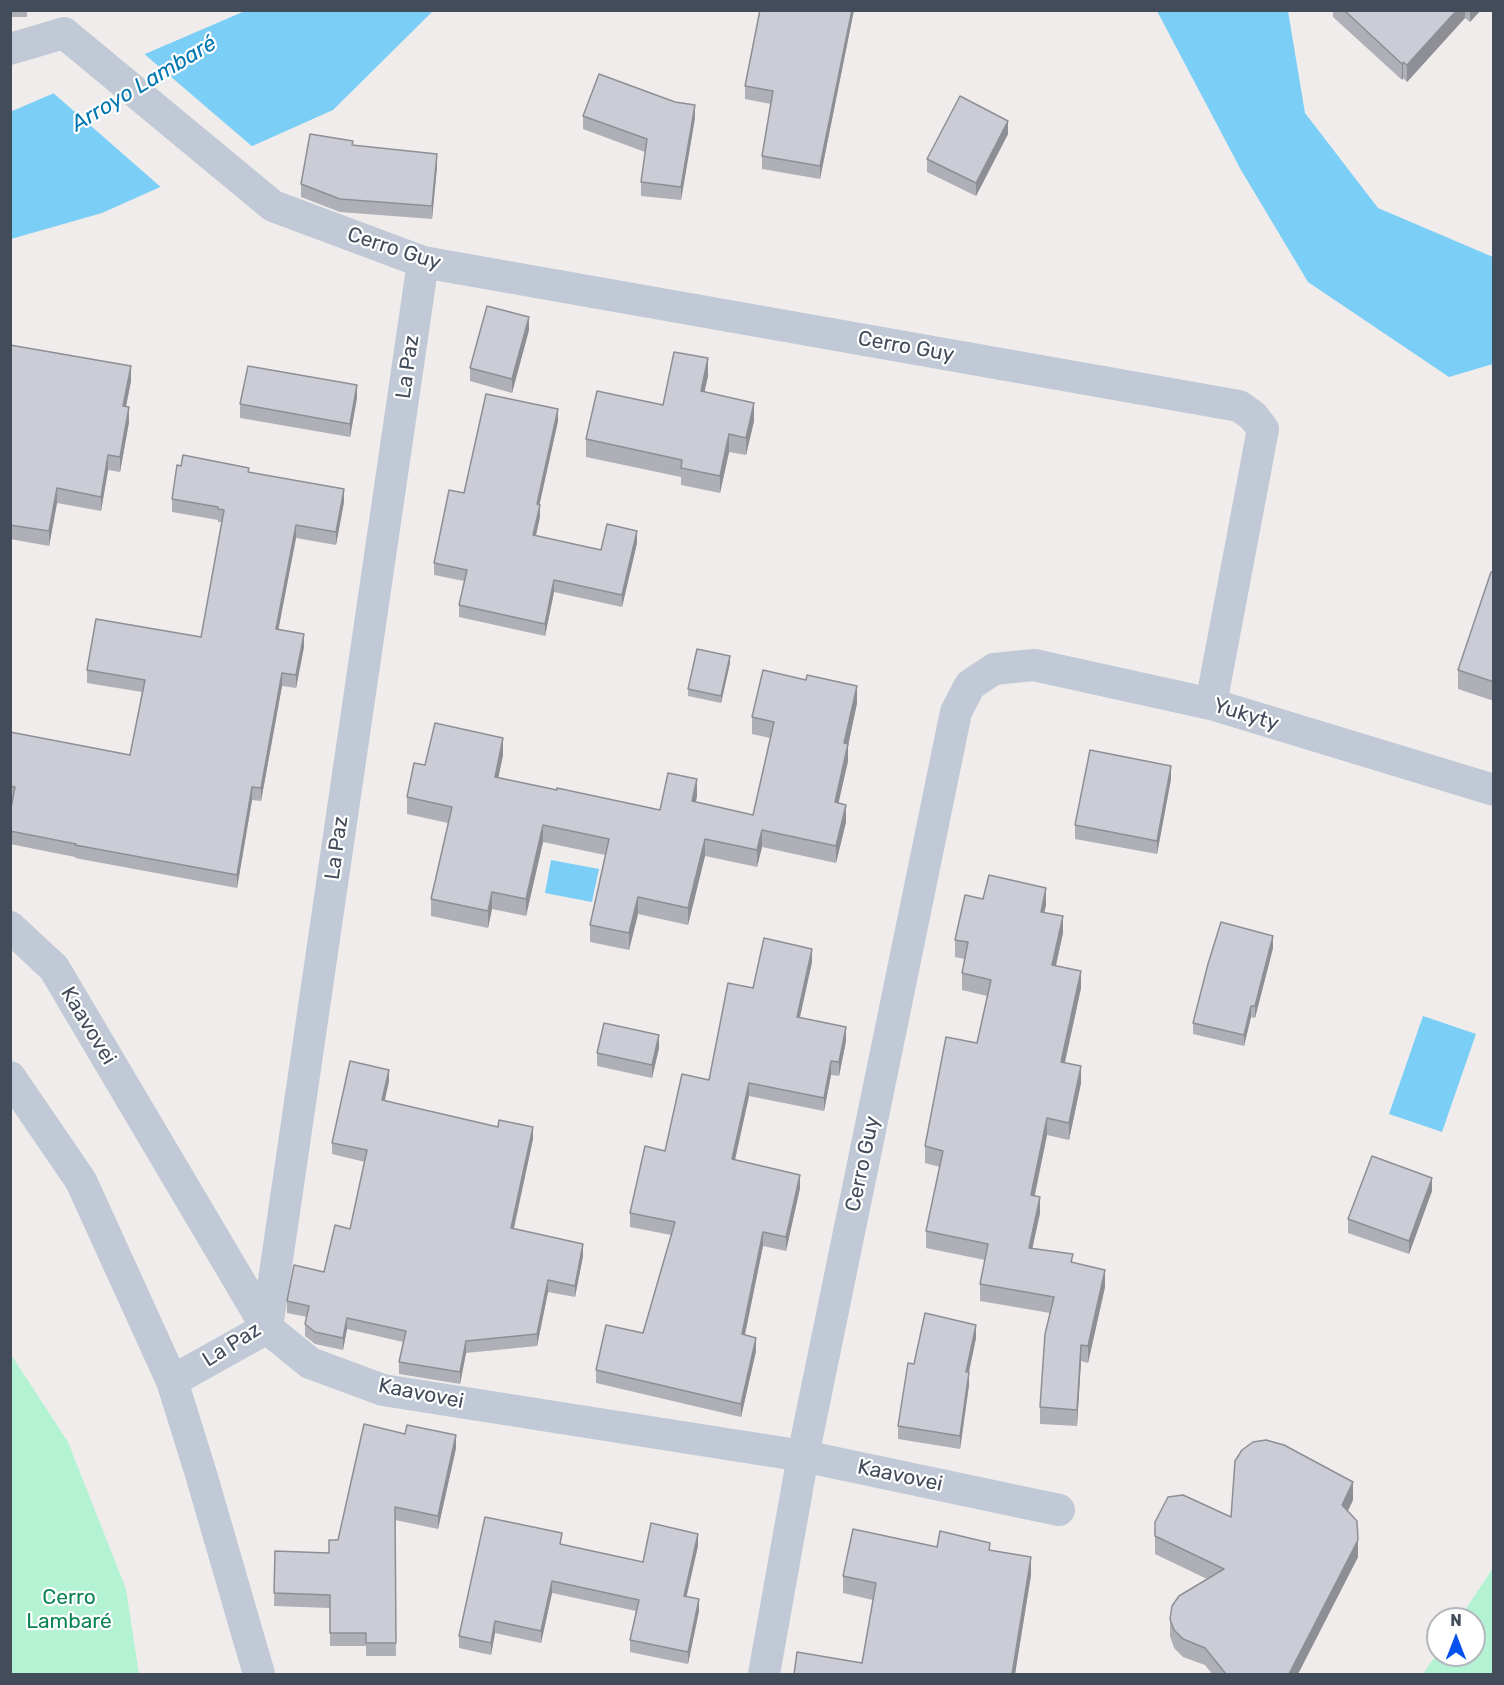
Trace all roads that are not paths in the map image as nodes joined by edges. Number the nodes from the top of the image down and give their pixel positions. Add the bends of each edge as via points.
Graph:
1 (69, 30) edge
2 (10, 49) edge
3 (423, 262) junction
4 (994, 669) joint
5 (1211, 704) junction
6 (1494, 790) edge
7 (10, 927) edge
8 (10, 1077) edge
9 (267, 1328) junction
10 (172, 1381) junction
11 (803, 1456) junction
12 (1059, 1510) dead end
13 (259, 1674) edge
14 (764, 1674) edge

1 - 2 street
1 - 3 street, Cerro Guy via 273,207
3 - 5 street, Cerro Guy via 1239,406 1263,429
3 - 9 street, La Paz
4 - 5 street, Yukyty via 1034,665
4 - 11 street, Cerro Guy via 970,685 956,711
5 - 6 street, Yukyty
7 - 9 street, Kaavovei via 54,968
8 - 10 street via 81,1181
9 - 10 street, La Paz
9 - 11 street, Kaavovei via 310,1363 383,1390
10 - 13 street
11 - 12 street, Kaavovei
11 - 14 street, Cerro Guy

